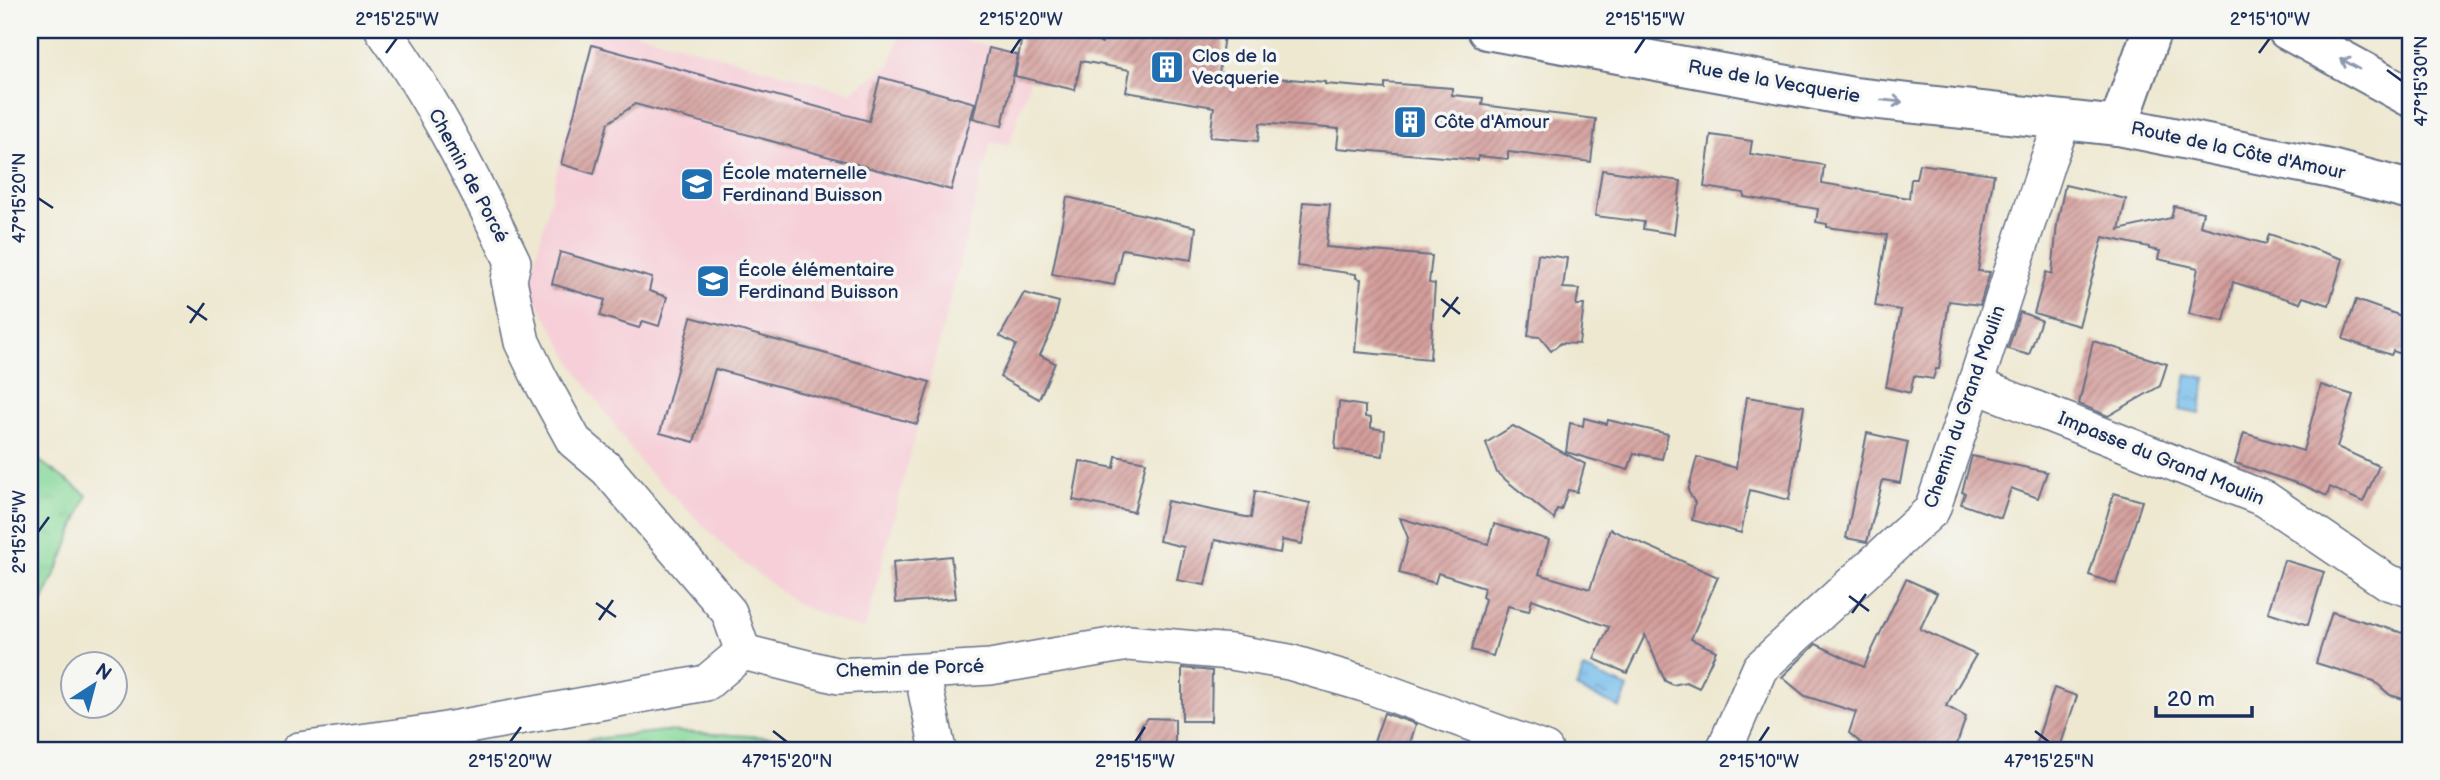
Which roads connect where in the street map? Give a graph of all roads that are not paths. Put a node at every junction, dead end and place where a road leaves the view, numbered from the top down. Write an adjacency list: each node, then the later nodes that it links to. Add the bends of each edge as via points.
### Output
1 (383, 30): 11 (street, Chemin de Porcé, via 410,67 513,262 509,279 522,342 574,441 607,469 729,612)
2 (1487, 30): 6 (main road, Rue de la Vecquerie, one-way to 6, via 1853,97)
3 (2152, 30): 7 (main road)
4 (2287, 30): 5 (main road, one-way to 4)
5 (2410, 97)
6 (2064, 119): 7 (main road, Route de la Côte d'Amour); 9 (street, Chemin du Grand Moulin)
7 (2118, 126): 8 (main road, Route de la Côte d'Amour, via 2331,169)
8 (2410, 190)
9 (1975, 385): 10 (street, Impasse du Grand Moulin, via 2265,499 2387,582); 16 (street, Chemin du Grand Moulin, via 1932,510 1759,668)
10 (2410, 589)
11 (743, 652): 12 (street, Chemin de Porcé, via 839,676); 13 (street, via 706,683 435,732)
12 (922, 672): 14 (street); 15 (street, Chemin de Porcé, via 990,667 1128,643 1231,652 1289,662 1364,684)
13 (299, 750)
14 (938, 750)
15 (1545, 750)
16 (1724, 750)

